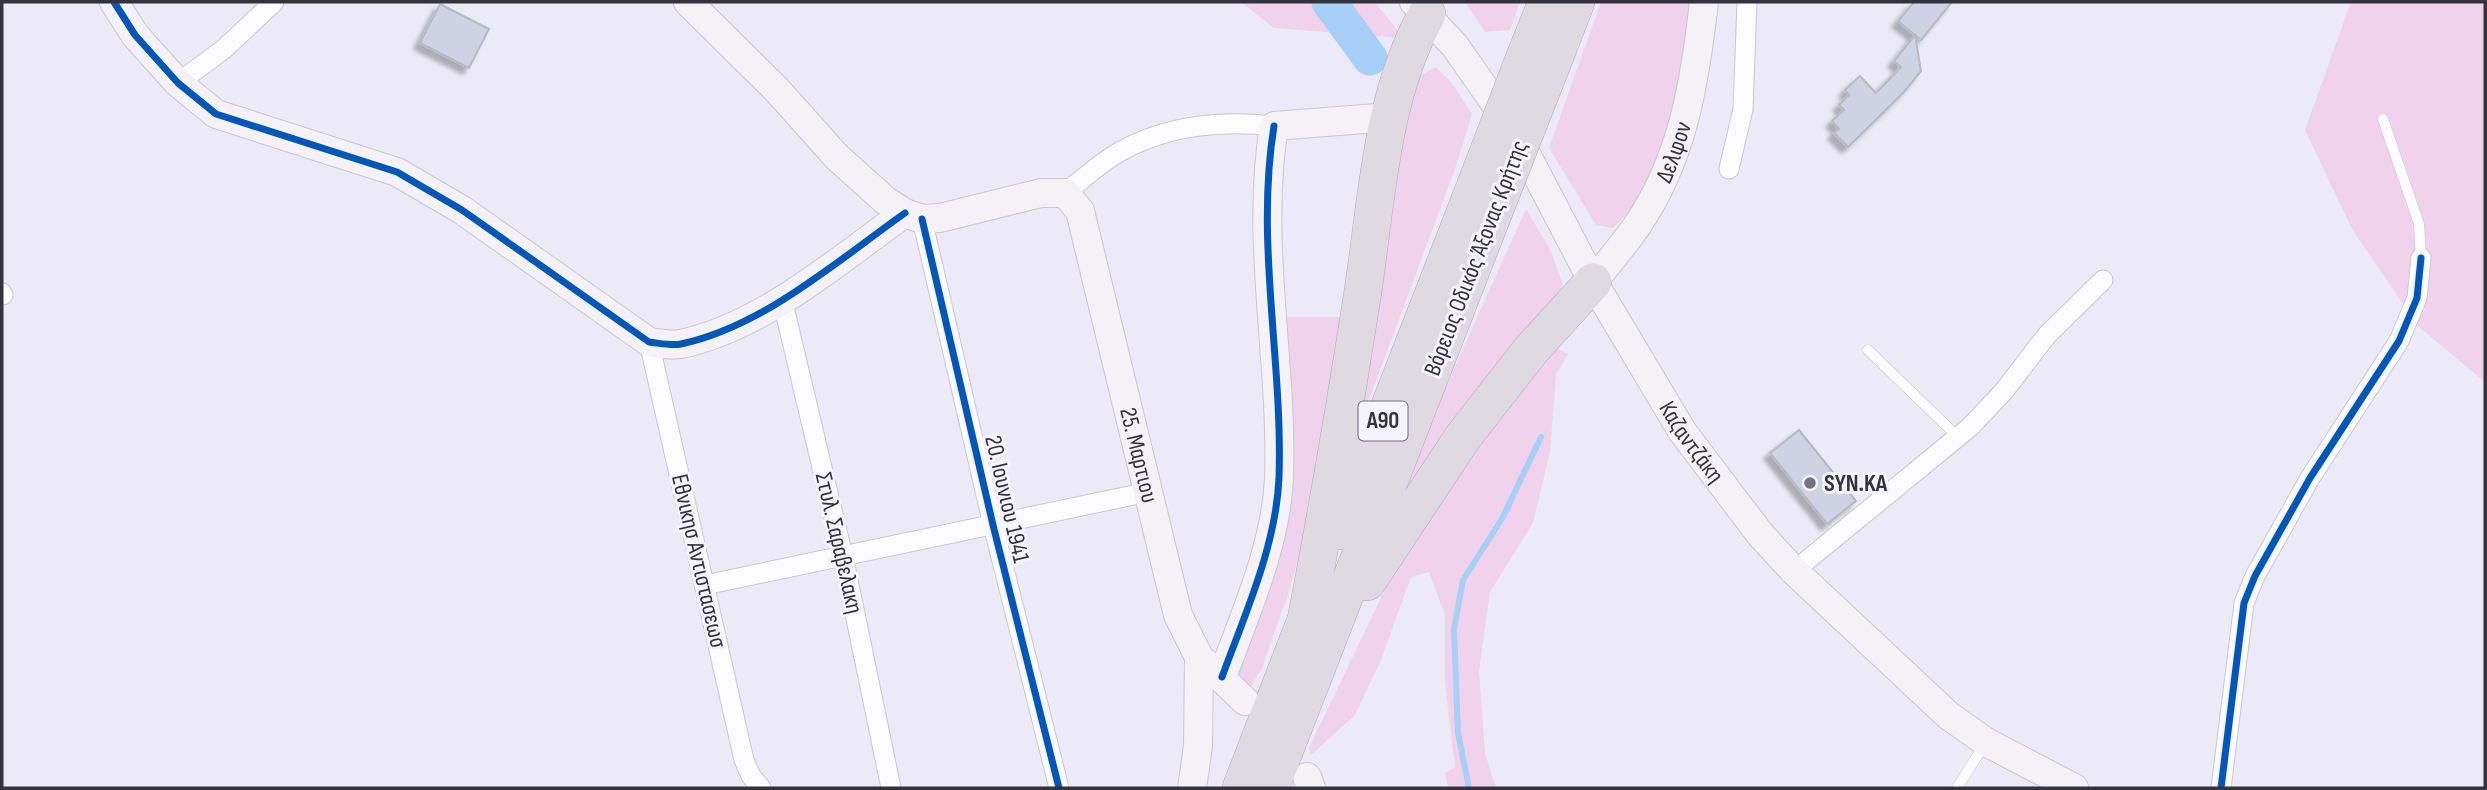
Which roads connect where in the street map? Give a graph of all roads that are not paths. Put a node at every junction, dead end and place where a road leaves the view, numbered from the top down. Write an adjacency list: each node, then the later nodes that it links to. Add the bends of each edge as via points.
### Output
1 (114, 2): 10 (main road, via 135,36)
2 (274, 2): 10 (street, via 225,49)
3 (688, 2): 16 (main road, via 778,90 837,157)
4 (1546, 2): 9 (highway, Βόρειος Οδικός Άξονας Κρήτης / Α90)
5 (1576, 2): 9 (highway, Βόρειος Οδικός Άξονας Κρήτης / Α90)
6 (1704, 2): 19 (main road, Δελφον, via 1690,104 1664,178 1637,226)
7 (1747, 2): 14 (street, via 1743,109)
8 (1420, 8): 11 (highway); 19 (main road, Καζαντζάκη, via 1462,56 1513,129)
9 (1539, 59): 29 (highway, Βόρειος Οδικός Άξονας Κρήτης / Α90, bridge)
10 (178, 83): 21 (main road, via 216,114 397,172 462,210)
11 (1390, 117): 13 (main road); 29 (highway, via 1334,478)
12 (2383, 119): 17 (lane, via 2419,224)
13 (1274, 126): 15 (street, via 1196,126 1157,134 1119,152); 31 (main road, via 1266,174 1266,212 1279,480 1263,565)
14 (1729, 169)
15 (1065, 193): 16 (main road, via 1041,193 940,218); 24 (main road, 25. Μαρτιου, via 1080,211)
16 (914, 216): 20 (main road); 25 (street, 20. Ιουνιου 1941)
17 (2421, 258): 42 (street, via 2417,298 2399,341 2310,478 2244,603)
18 (2103, 280): 23 (street, via 2047,335 2004,391)
19 (1593, 282): 27 (main road, Καζαντζάκη, via 1682,431); 29 (highway, via 1531,349 1463,437 1381,563)
20 (782, 299): 21 (main road, via 729,327 679,345); 26 (street, Στυλ. Σαραβελακη)
21 (649, 342): 28 (street, Εθνικησ Αντιστασεωσ)
22 (1868, 350): 23 (lane)
23 (1958, 437): 27 (street)
24 (1148, 492): 25 (street); 30 (main road, 25. Μαρτιου, via 1178,615)
25 (993, 525): 26 (street); 36 (street, 20. Ιουνιου 1941)
26 (843, 556): 28 (street); 35 (street, Στυλ. Σαραβελακη)
27 (1794, 571): 33 (main road, Καζαντζάκη, via 1917,688)
28 (705, 585): 34 (street, Εθνικησ Αντιστασεωσ, via 744,760)
29 (1320, 622): 38 (highway, Βόρειος Οδικός Άξονας Κρήτης / Α90); 39 (highway, Βόρειος Οδικός Άξονας Κρήτης / Α90)
30 (1199, 657): 31 (main road, 25. Μαρτιου); 37 (main road, via 1198,746)
31 (1222, 677): 32 (main road, 25. Μαρτιου)
32 (1245, 701)
33 (1986, 742): 40 (lane); 41 (main road, Καζαντζάκη)
34 (757, 784)
35 (891, 788)
36 (1059, 788)
37 (1192, 788)
38 (1241, 788)
39 (1270, 788)
40 (1957, 788)
41 (2074, 788)
42 (2221, 788)

